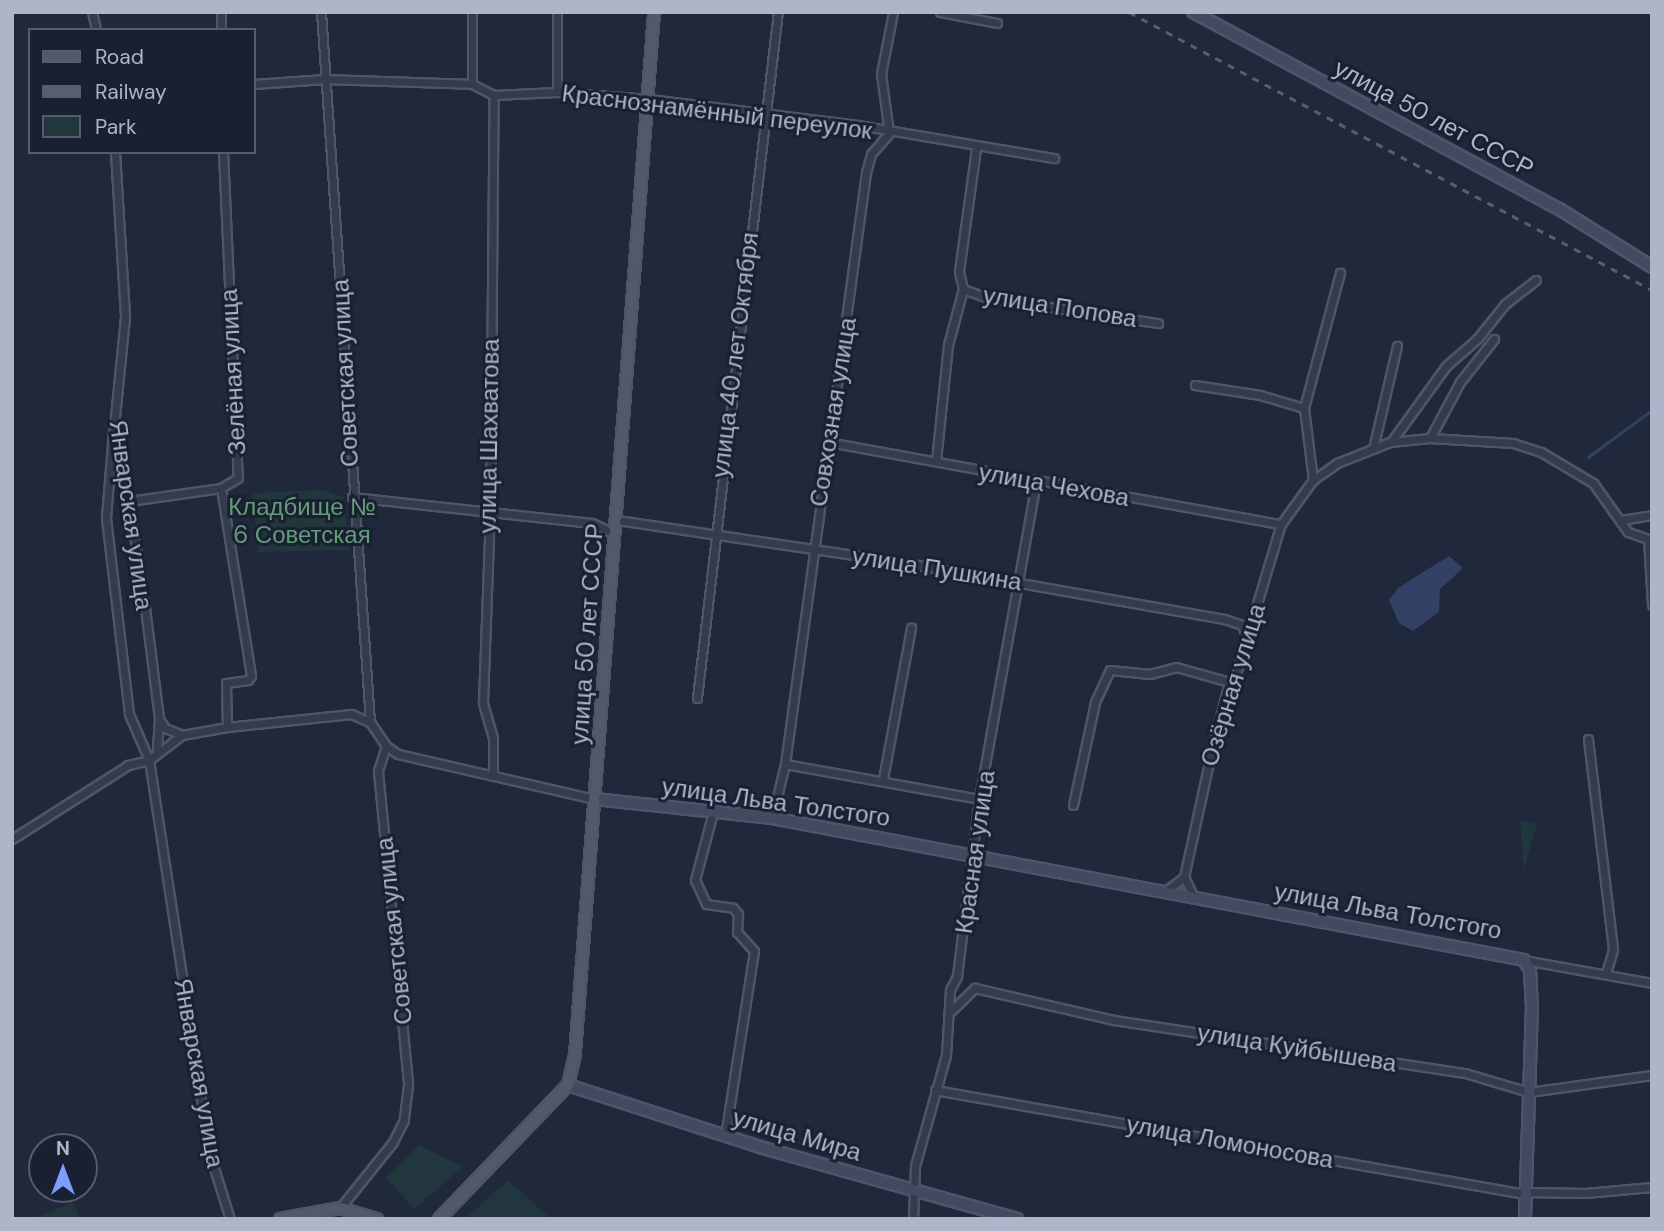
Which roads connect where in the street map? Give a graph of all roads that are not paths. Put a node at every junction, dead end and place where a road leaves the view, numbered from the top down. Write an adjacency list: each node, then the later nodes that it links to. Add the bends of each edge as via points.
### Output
1 (321, 12): 10 (street, Советская улица)
2 (472, 12): 11 (street)
3 (557, 12): 13 (street)
4 (654, 12): 15 (main road, улица 50 лет СССР)
5 (778, 12): 16 (street, улица 40 лет Октября)
6 (892, 12): 17 (street, via 881,74)
7 (940, 12): 9 (street)
8 (1193, 12): 22 (street, улица 50 лет СССР, via 1559,209)
9 (997, 23)
10 (325, 79): 11 (street, Краснознамённый переулок); 12 (street, Краснознамённый переулок); 40 (street, Советская улица)
11 (472, 83): 14 (street, Краснознамённый переулок)
12 (256, 84)
13 (557, 92): 14 (street, Краснознамённый переулок); 15 (street, Краснознамённый переулок)
14 (494, 94): 42 (street, улица Шахватова)
15 (649, 99): 16 (street, Краснознамённый переулок); 44 (main road, улица 50 лет СССР)
16 (764, 113): 17 (street, Краснознамённый переулок); 47 (street, улица 40 лет Октября)
17 (889, 133): 18 (street, Краснознамённый переулок); 33 (street, Совхозная улица, via 872,154 866,173)
18 (976, 148): 21 (street, Краснознамённый переулок); 25 (street, via 959,271)
19 (115, 154): 31 (street, Январская улица, via 125,317)
20 (223, 154): 39 (street, Зелёная улица, via 238,478)
21 (1054, 158)
22 (1652, 267)
23 (1340, 273): 30 (street)
24 (1536, 280): 34 (street, via 1446,366)
25 (962, 289): 26 (street, улица Попова, via 988,298); 36 (street, via 948,345)
26 (1158, 323)
27 (1494, 339): 32 (street, via 1460,382)
28 (1398, 346): 35 (street)
29 (1195, 386): 30 (street, via 1259,395)
30 (1304, 408): 37 (street)
31 (114, 427): 41 (street, Январская улица); 63 (street, Январская улица, via 106,518 130,714 139,747)
32 (1430, 438): 34 (street); 45 (street, via 1482,438 1541,452 1593,483)
33 (828, 442): 36 (street, улица Чехова, via 844,449); 49 (street, Совхозная улица)
34 (1390, 442): 35 (street, Озёрная улица)
35 (1373, 449): 37 (street, Озёрная улица, via 1337,463)
36 (936, 461): 38 (street, улица Чехова)
37 (1313, 480): 46 (street, Озёрная улица)
38 (1036, 482): 46 (street, улица Чехова); 50 (street, Красная улица)
39 (221, 488): 41 (street); 58 (street, Зелёная улица, via 251,676 226,683)
40 (352, 496): 42 (street); 57 (street, Советская улица)
41 (129, 501): 56 (street, Январская улица)
42 (490, 512): 48 (street, via 592,523); 65 (street, улица Шахватова, via 483,702 493,738)
43 (1652, 516): 45 (street)
44 (617, 520): 47 (street, улица Пушкина); 48 (main road, улица 50 лет СССР)
45 (1621, 520): 51 (street, via 1628,531 1647,538)
46 (1281, 524): 53 (street, Озёрная улица)
47 (714, 533): 49 (street, улица Пушкина); 55 (street, улица 40 лет Октября)
48 (615, 534): 67 (main road, улица 50 лет СССР)
49 (812, 548): 50 (street, улица Пушкина); 64 (street, Совхозная улица)
50 (1016, 583): 53 (street, улица Пушкина, via 1224,620 1242,625); 68 (street, Красная улица)
51 (1652, 605)
52 (911, 628): 66 (street)
53 (1247, 639): 54 (street, Озёрная улица, via 1235,677)
54 (1229, 682): 69 (street, via 1176,667 1150,674 1110,670 1095,702); 74 (street, Озёрная улица)
55 (696, 698)
56 (159, 719): 59 (street, via 165,728); 62 (street, Январская улица)
57 (370, 722): 58 (street, via 351,714); 61 (street, Советская улица)
58 (227, 727): 59 (street)
59 (182, 735): 62 (street)
60 (1588, 739): 78 (street, via 1613,950)
61 (386, 746): 65 (street, улица Льва Толстого, via 398,754); 89 (street, Советская улица, via 378,771 407,1058 407,1104 393,1142)
62 (157, 750): 63 (street)
63 (149, 760): 72 (street, via 128,765); 92 (street, Январская улица, via 209,1152)
64 (785, 764): 66 (street); 71 (street, Совхозная улица)
65 (493, 776): 67 (street, улица Льва Толстого)
66 (883, 779): 68 (street)
67 (595, 799): 70 (street, улица Льва Толстого); 82 (main road, улица 50 лет СССР, via 578,1018)
68 (979, 799): 73 (street, Красная улица)
69 (1073, 805)
70 (713, 812): 71 (street, улица Льва Толстого); 85 (street, via 695,880 706,904 733,908 738,914 737,932 754,951)
71 (772, 818): 73 (street, улица Льва Толстого)
72 (12, 839)
73 (971, 854): 75 (street, улица Льва Толстого); 80 (street, Красная улица)
74 (1184, 877): 75 (street); 76 (street)
75 (1163, 893): 76 (street, улица Льва Толстого)
76 (1194, 898): 77 (street, улица Льва Толстого)
77 (1524, 960): 78 (street, улица Льва Толстого); 84 (street, via 1530,970 1532,1006)
78 (1606, 973): 79 (street, улица Льва Толстого)
79 (1652, 983)
80 (951, 1010): 83 (street, Красная улица, via 946,1055); 84 (street, улица Куйбышева, via 975,988 1114,1020 1504,1080)
81 (1652, 1075): 84 (street)
82 (568, 1085): 85 (street, улица Мира); 90 (main road)
83 (935, 1090): 87 (street, Красная улица, via 915,1166); 88 (street, улица Ломоносова)
84 (1529, 1092): 88 (street)
85 (724, 1136): 87 (street, улица Мира)
86 (1652, 1187): 88 (street, улица Ломоносова)
87 (914, 1189): 97 (street, Красная улица); 98 (street, улица Мира)
88 (1525, 1193): 99 (street)
89 (340, 1208): 91 (main road); 93 (main road)
90 (447, 1209): 95 (main road); 96 (main road)
91 (367, 1216): 94 (main road)
92 (230, 1219)
93 (279, 1219)
94 (377, 1219)
95 (433, 1219)
96 (439, 1219)
97 (913, 1219)
98 (1017, 1219)
99 (1525, 1219)

